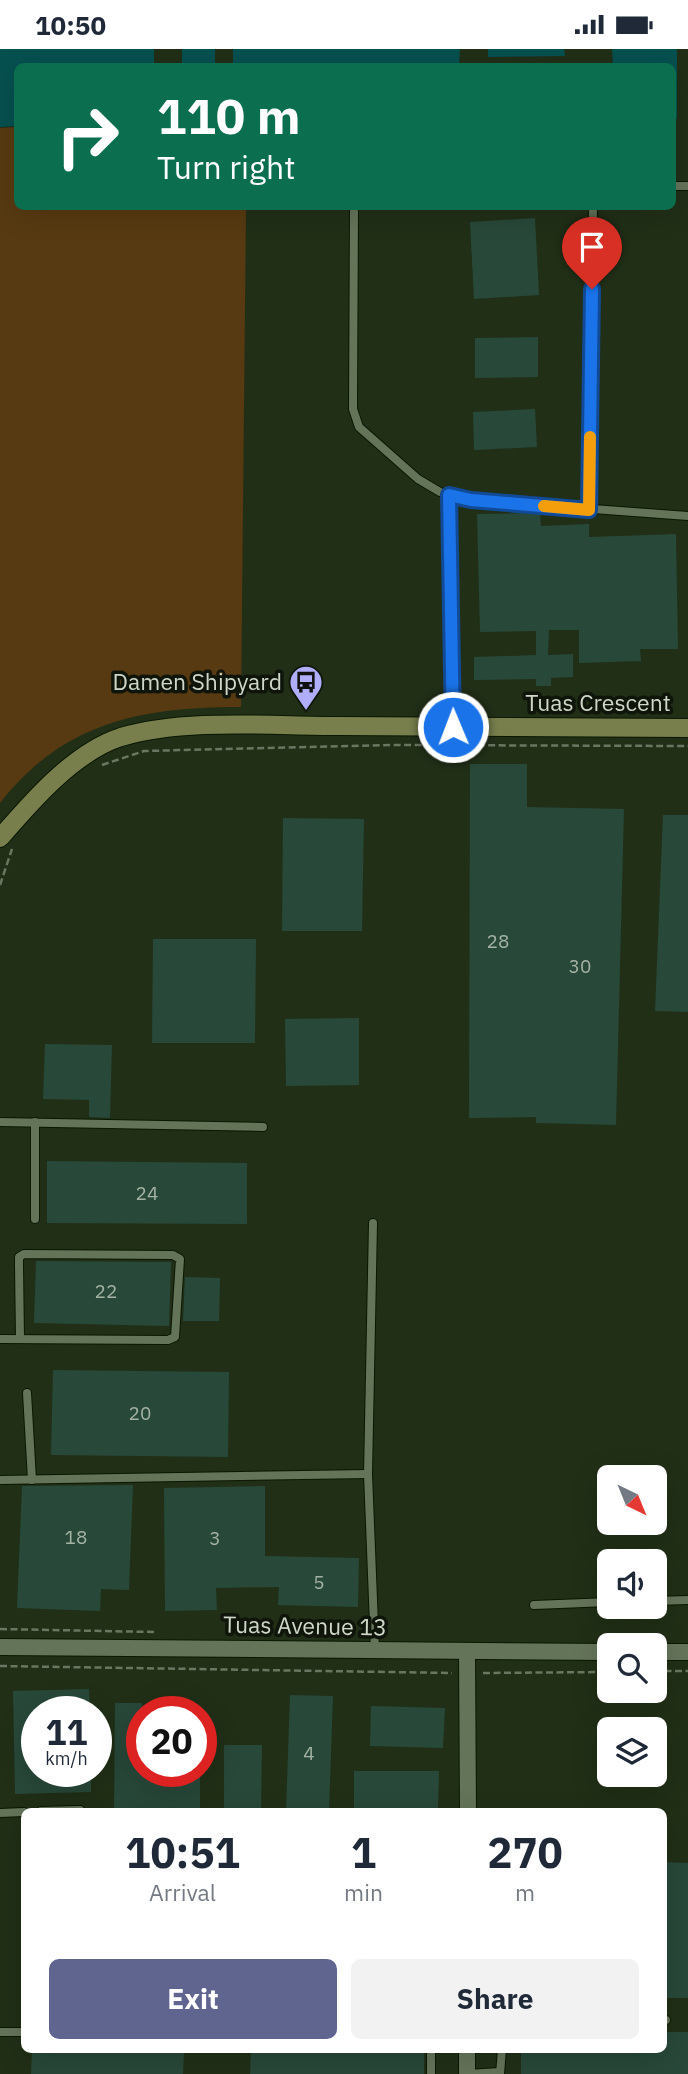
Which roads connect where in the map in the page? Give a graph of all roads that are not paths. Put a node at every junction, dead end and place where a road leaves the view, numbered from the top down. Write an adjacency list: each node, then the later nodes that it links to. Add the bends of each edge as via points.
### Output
1 (354, 210): 3 (lane, via 353,409 359,427 418,479)
2 (593, 210): 4 (lane)
3 (449, 495): 4 (lane); 6 (lane)
4 (589, 510): 5 (lane)
5 (688, 516)
6 (453, 727): 7 (street, Tuas Crescent); 8 (street, Tuas Crescent, via 233,726 160,729 119,738 91,752 41,790)
7 (688, 728)
8 (7, 841)
9 (0, 1122): 10 (lane)
10 (34, 1122): 11 (lane); 12 (lane)
11 (263, 1127)
12 (35, 1219)
13 (373, 1223): 17 (lane)
14 (0, 1339): 15 (lane)
15 (20, 1339): 15 (lane, via 174,1337 180,1259 173,1255 24,1254 19,1257)
16 (27, 1393): 19 (lane)
17 (368, 1474): 19 (lane); 25 (lane)
18 (0, 1480): 19 (lane)
19 (32, 1480)
20 (688, 1600): 21 (lane)
21 (667, 1601)
22 (597, 1602): 23 (lane)
23 (534, 1605)
24 (0, 1647): 25 (street, Tuas Avenue 13)
25 (375, 1650): 26 (street, Tuas Avenue 13)
26 (467, 1651): 27 (street, Tuas Avenue 13); 30 (street)
27 (597, 1652)
28 (667, 1652): 29 (street)
29 (688, 1652)
30 (468, 1808)
31 (21, 1812): 32 (lane)
32 (0, 1813)
33 (0, 2032): 34 (lane)
34 (21, 2032)
35 (431, 2053): 39 (lane)
36 (467, 2053): 40 (street)
37 (502, 2053): 38 (lane)
38 (500, 2073): 40 (lane)
39 (431, 2074)
40 (467, 2074)

